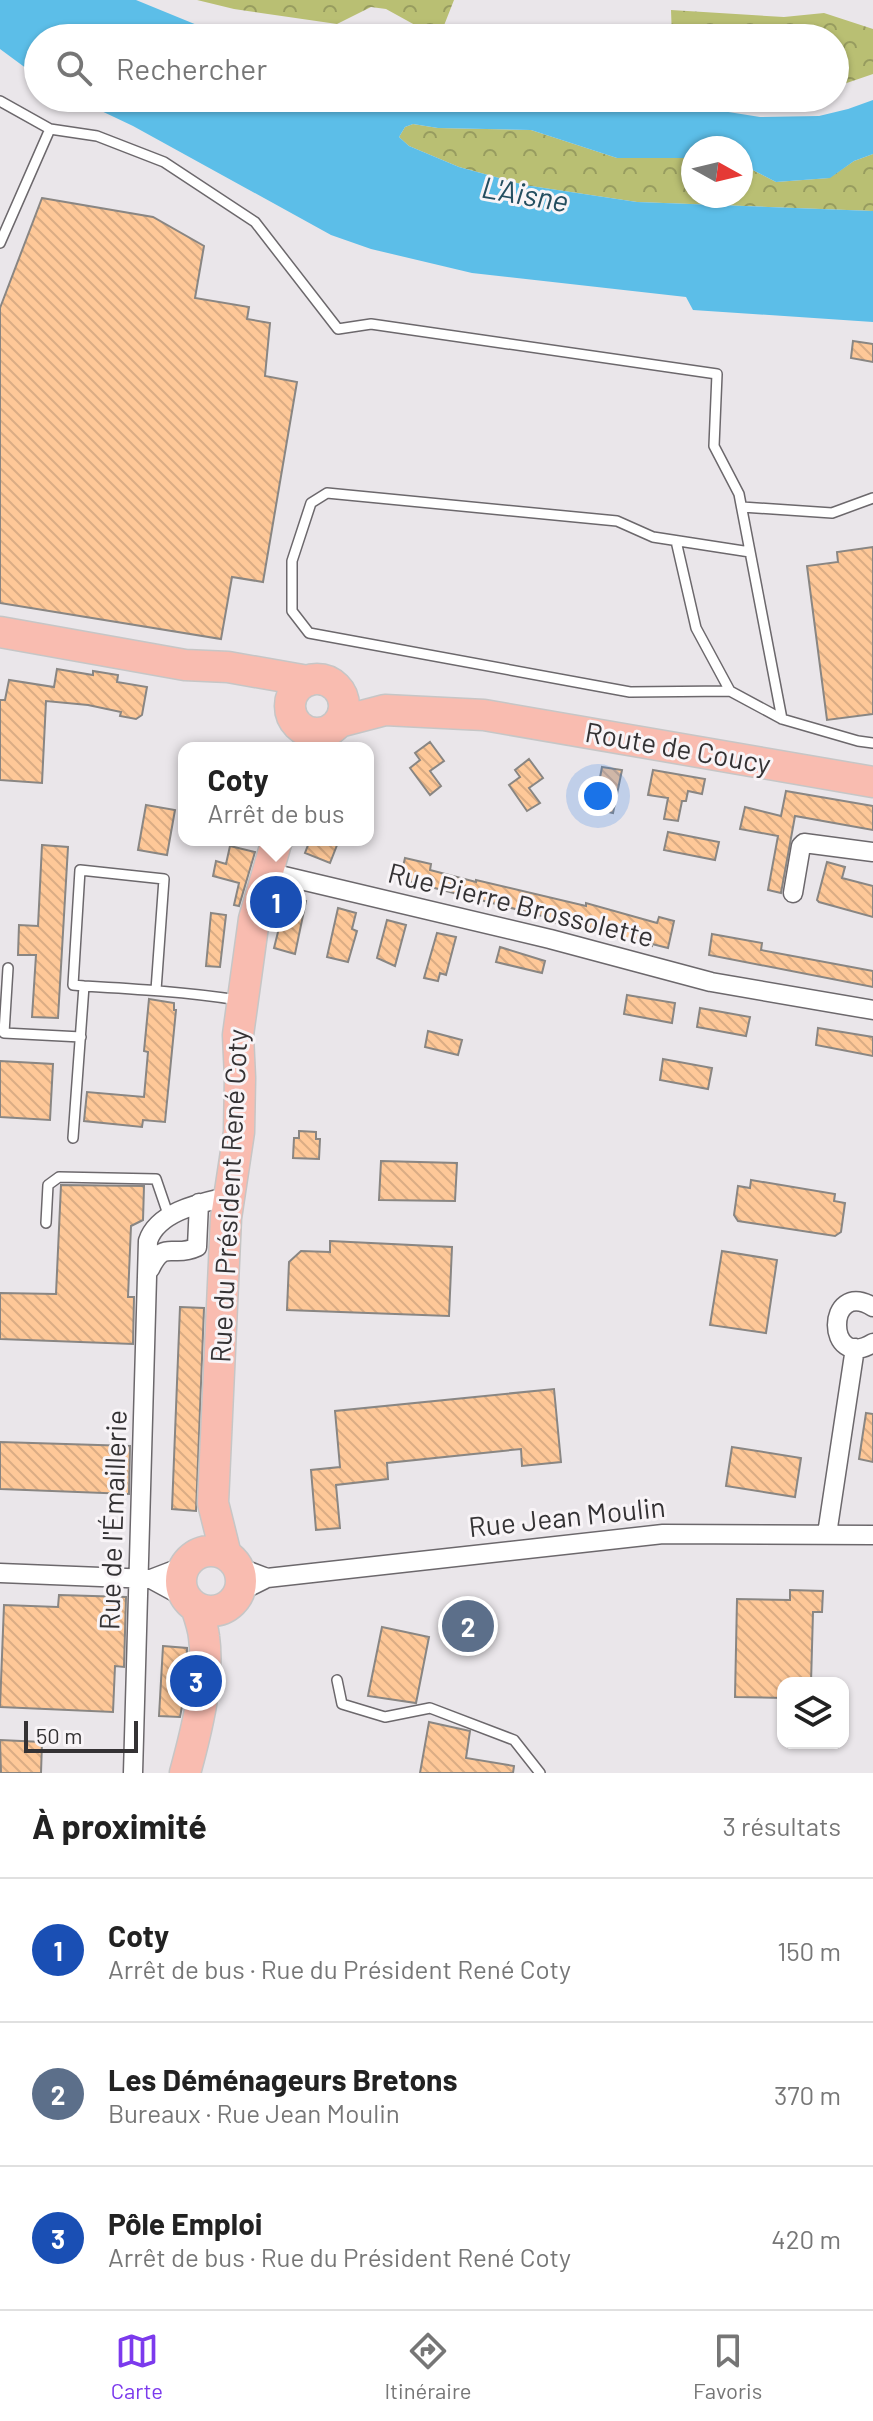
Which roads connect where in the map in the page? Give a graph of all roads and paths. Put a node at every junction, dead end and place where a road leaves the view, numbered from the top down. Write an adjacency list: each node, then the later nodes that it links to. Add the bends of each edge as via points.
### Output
1 (0, 101): 2 (lane)
2 (50, 129): 3 (lane); 5 (lane, via 97,136 164,162 255,222 338,329 371,324 717,374 714,446)
3 (0, 243)
4 (873, 498): 5 (lane, via 832,513)
5 (742, 507): 7 (lane)
6 (676, 541): 7 (lane); 12 (lane, via 696,628); 12 (lane, via 617,521 327,493 311,503 292,561 292,611 309,633 630,692)
7 (750, 552): 14 (lane)
8 (0, 632): 9 (main road)
9 (185, 665): 10 (main road, Route de Coucy); 15 (main road, via 256,685 280,698)
10 (308, 681): 11 (main road, Route de Coucy, via 323,680); 15 (main road, via 294,692)
11 (337, 688): 13 (main road, Route de Coucy, via 358,695 418,696); 15 (main road, via 344,705)
12 (730, 691): 14 (lane)
13 (484, 715): 15 (main road, Route de Coucy, via 385,710); 17 (main road, Route de Coucy)
14 (782, 719): 16 (lane)
15 (310, 731)
16 (873, 743)
17 (873, 782)
18 (275, 846): 20 (main road, Rue du Président René Coty)
19 (873, 852): 21 (street, via 804,843)
20 (267, 872): 25 (main road, Rue du Président René Coty); 26 (street, Rue Pierre Brossolette, via 711,982)
21 (793, 893)
22 (8, 968): 27 (lane, via 4,1033)
23 (84, 986): 24 (lane); 24 (lane, via 73,985 80,870 164,879); 27 (lane)
24 (156, 990): 25 (lane)
25 (242, 1000): 29 (main road, Rue du Président René Coty, via 239,1132)
26 (873, 1010)
27 (81, 1037): 28 (lane)
28 (73, 1138)
29 (216, 1207): 30 (street); 32 (street, via 197,1247 157,1254); 39 (main road, Rue du Président René Coty)
30 (169, 1217): 31 (lane, via 156,1179 59,1177 48,1185); 32 (street, Rue de l'Émaillerie, via 151,1231)
31 (46, 1223)
32 (150, 1269): 38 (street, Rue de l'Émaillerie)
33 (873, 1307): 34 (street, via 853,1302 835,1326 841,1340)
34 (864, 1345): 35 (street)
35 (827, 1534): 36 (street, Rue Jean Moulin); 39 (street, Rue Jean Moulin, via 663,1534)
36 (873, 1535)
37 (0, 1573): 38 (street)
38 (145, 1579): 39 (street, Rue Jean Moulin); 39 (street); 41 (street, Rue de l'Émaillerie)
39 (212, 1581): 42 (main road, via 198,1718); 43 (main road, Rue du Président René Coty, via 209,1718)
40 (337, 1680): 44 (lane, via 342,1704 385,1717 430,1708 514,1740)
41 (133, 1773)
42 (185, 1773)
43 (198, 1773)
44 (540, 1773)

